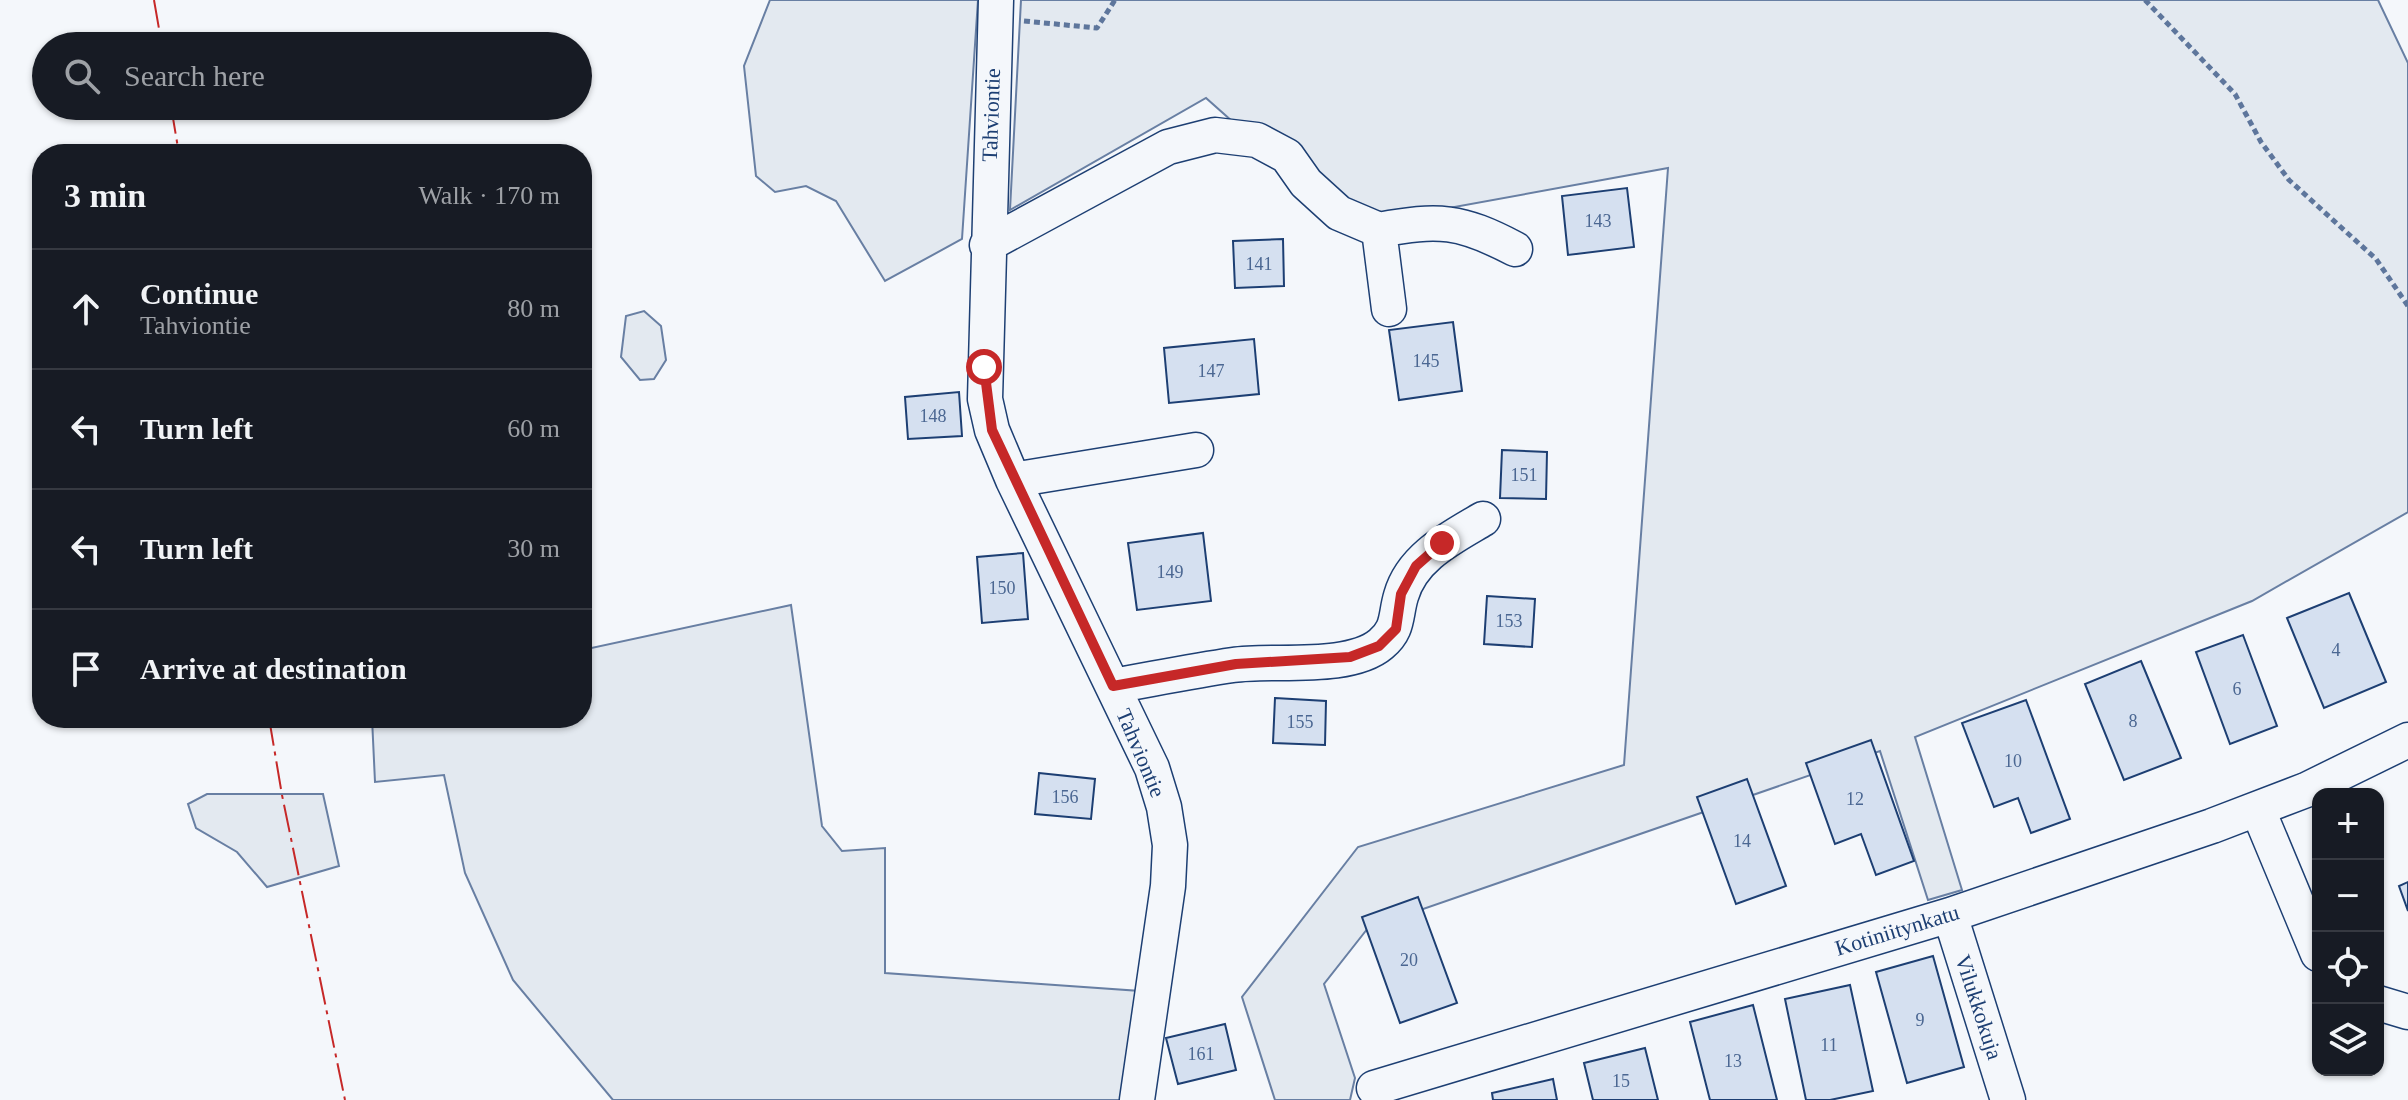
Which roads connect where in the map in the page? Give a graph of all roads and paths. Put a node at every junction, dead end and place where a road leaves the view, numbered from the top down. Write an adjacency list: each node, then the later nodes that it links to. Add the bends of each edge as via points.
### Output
1 (1115, 0): 3 (path, via 1097,28 1051,26)
2 (2145, 0): 7 (path, via 2235,94 2289,180 2376,259)
3 (996, 8): 5 (street, Tahviontie)
4 (1379, 230): 5 (street, via 1339,213 1306,183 1287,156 1257,140 1215,135 1168,147); 6 (street, via 1430,221 1476,228); 8 (street)
5 (987, 245): 10 (street, Tahviontie, via 985,399)
6 (1515, 249)
7 (2408, 306)
8 (1389, 309)
9 (1196, 450): 10 (street)
10 (1013, 480): 12 (street, Tahviontie)
11 (1483, 519): 12 (street, via 1416,566 1401,594 1396,629 1379,646 1350,657 1236,664)
12 (1113, 686): 20 (street, Tahviontie, via 1152,768 1170,845)
13 (2408, 740): 14 (street, Kotiniitynkatu)
14 (2258, 810): 15 (street, Kotiniitynkatu); 16 (street)
15 (1950, 915): 19 (street, Kotiniitynkatu); 21 (street, Vilukkokuja)
16 (2312, 940)
17 (2381, 1004): 18 (street)
18 (2408, 1012)
19 (1374, 1088)
20 (1137, 1100)
21 (2008, 1100)

